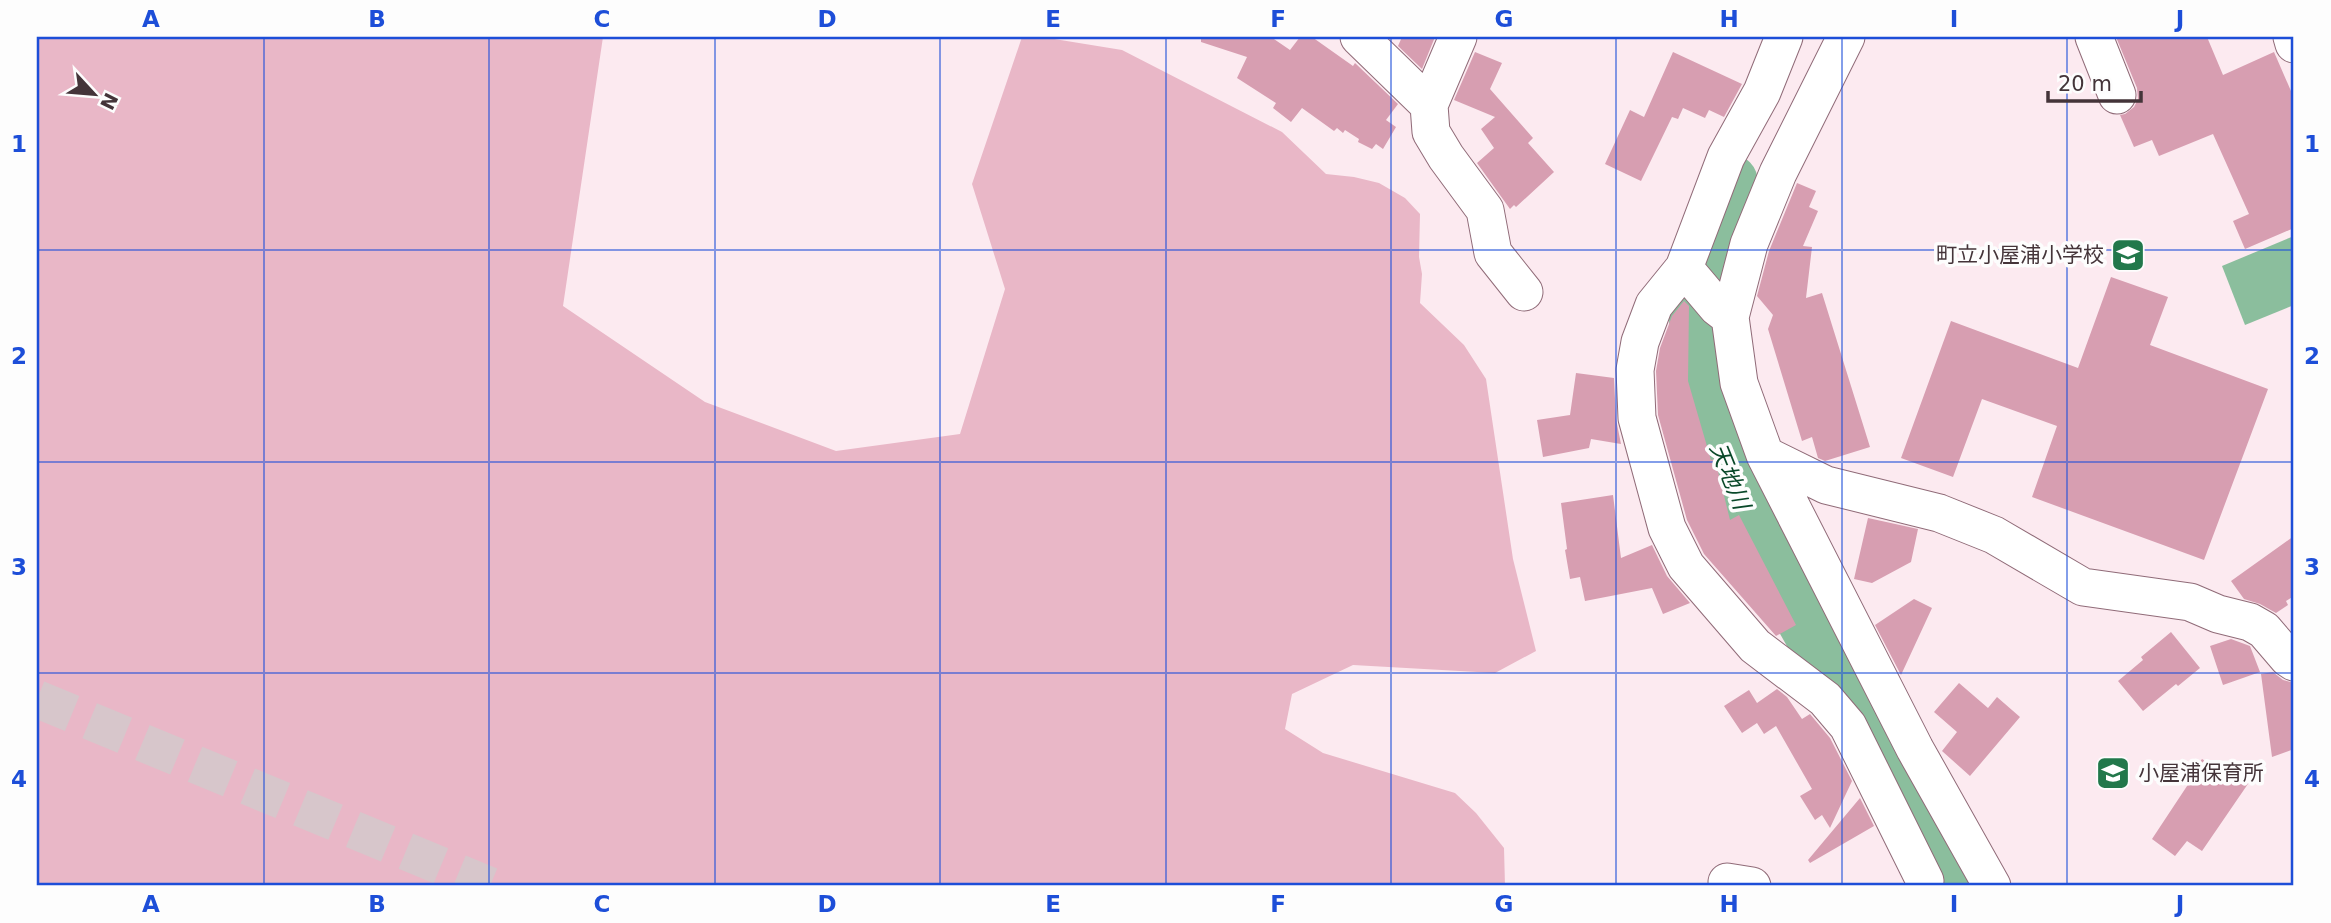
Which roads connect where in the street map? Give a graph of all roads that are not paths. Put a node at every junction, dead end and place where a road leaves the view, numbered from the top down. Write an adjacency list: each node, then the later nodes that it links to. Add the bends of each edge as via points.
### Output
1 (1359, 37): 9 (street)
2 (1458, 37): 9 (street)
3 (1784, 37): 10 (street, via 1762,92 1726,157)
4 (1846, 37): 12 (street, via 1778,173)
5 (2094, 37): 8 (street)
6 (2292, 37): 7 (street)
7 (2294, 44)
8 (2117, 95)
9 (1429, 105): 11 (street, via 1431,132 1485,210 1493,253)
10 (1684, 268): 12 (street); 16 (street, via 1654,304 1635,370 1637,418 1667,528 1686,566 1736,626 1776,664 1825,699 1848,726)
11 (1524, 292)
12 (1724, 312): 13 (street, via 1739,383)
13 (1765, 455): 14 (street, via 1826,485 1939,513 1994,535 2083,587 2190,601 2250,622); 15 (street)
14 (2294, 662)
15 (1970, 847): 16 (street); 17 (street)
16 (1923, 884)
17 (1992, 886)

